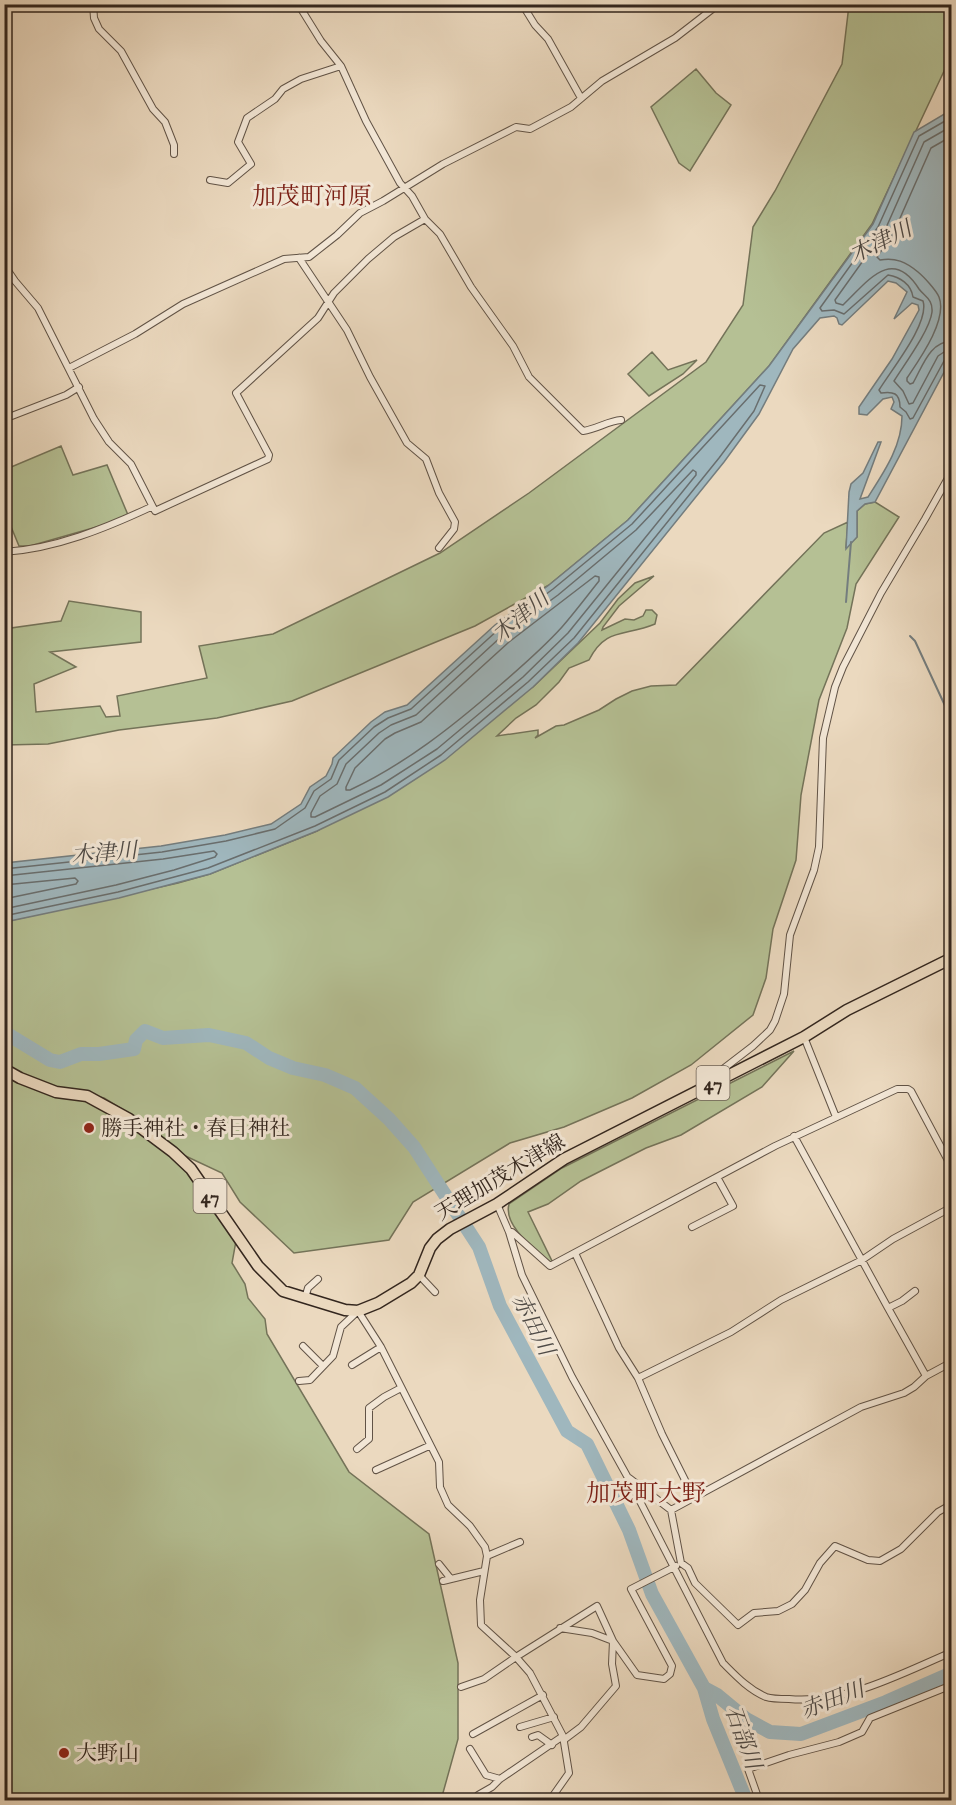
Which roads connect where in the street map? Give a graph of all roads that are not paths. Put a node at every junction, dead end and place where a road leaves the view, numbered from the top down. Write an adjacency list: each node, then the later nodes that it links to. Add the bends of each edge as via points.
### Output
1 (93, 4): 7 (street, via 99,28 121,51 153,109 165,122)
2 (298, 4): 5 (street)
3 (522, 4): 6 (street, via 548,39)
4 (719, 4): 6 (street, via 675,38 630,63)
5 (341, 66): 8 (street, via 301,79 247,118 238,142 251,164 228,183); 9 (street, via 366,121)
6 (581, 98): 9 (street, via 530,129 516,127)
7 (174, 154)
8 (210, 180)
9 (404, 188): 10 (street); 11 (street, via 360,213 309,257)
10 (425, 219): 13 (street, via 394,237 368,259); 17 (street, via 440,234 529,377 553,402 583,431)
11 (299, 258): 13 (street); 14 (street, via 284,259 183,304)
12 (4, 265): 14 (street, via 38,308)
13 (329, 301): 19 (street, via 318,318 236,393 269,454 268,459 155,511); 20 (street, via 406,443 426,459 456,522)
14 (69, 368): 15 (street)
15 (79, 387): 16 (street); 19 (street, via 94,420 130,464)
16 (4, 419)
17 (621, 420)
18 (951, 471): 25 (street, via 881,593 835,687 823,738 819,847 790,935 784,994 776,1021 753,1046 710,1079)
19 (151, 507): 21 (street, via 116,525)
20 (439, 548)
21 (4, 552)
22 (951, 958): 23 (main road, 天理加茂木津線 / 47, via 847,1010)
23 (804, 1037): 25 (main road, 天理加茂木津線 / 47); 26 (street)
24 (4, 1069): 40 (main road, 47, via 46,1089 87,1096 102,1103 173,1152 191,1169 258,1266 283,1291)
25 (707, 1086): 30 (main road, 天理加茂木津線 / 47, via 564,1160)
26 (836, 1117): 27 (street); 28 (street, via 897,1089 909,1089)
27 (794, 1136): 29 (street); 35 (street)
28 (951, 1168)
29 (717, 1177): 32 (street, via 734,1206); 34 (street)
30 (497, 1204): 33 (street); 36 (main road, 天理加茂木津線 / 47, via 437,1239)
31 (951, 1207): 35 (street)
32 (692, 1227)
33 (509, 1232): 34 (street, via 550,1266); 55 (street, via 522,1275)
34 (575, 1253): 49 (street, via 619,1347)
35 (862, 1260): 41 (street); 49 (street)
36 (419, 1275): 39 (street); 42 (main road, via 402,1289)
37 (318, 1279): 40 (street, via 308,1288)
38 (915, 1291): 41 (street)
39 (435, 1292)
40 (305, 1299): 42 (main road, 47)
41 (888, 1308): 48 (street)
42 (358, 1311): 44 (street); 47 (street, via 341,1327 333,1356)
43 (303, 1346): 47 (street)
44 (381, 1347): 46 (street); 51 (street)
45 (951, 1362): 48 (street)
46 (352, 1365)
47 (323, 1366): 50 (street, via 310,1380)
48 (926, 1376): 56 (street, via 904,1393 861,1407)
49 (638, 1378): 56 (street)
50 (299, 1381)
51 (401, 1388): 52 (street); 53 (street, via 369,1408 369,1439)
52 (429, 1446): 54 (street); 60 (street, via 439,1462 440,1487 448,1505 470,1526)
53 (357, 1449)
54 (376, 1470)
55 (627, 1476): 58 (street); 63 (street)
56 (694, 1498): 58 (street)
57 (951, 1504): 61 (street, via 901,1549 880,1561 835,1546 792,1604 778,1611 754,1613 738,1625)
58 (671, 1510): 61 (street)
59 (520, 1542): 60 (street)
60 (487, 1556): 64 (street)
61 (681, 1563): 63 (street)
62 (439, 1564): 65 (street)
63 (674, 1568): 68 (street, via 631,1589 672,1666 670,1674 664,1679 637,1675); 69 (street, via 723,1662 743,1684 768,1698 842,1696)
64 (484, 1571): 65 (street); 70 (street, via 482,1625)
65 (451, 1579): 66 (street)
66 (442, 1581)
67 (559, 1628): 68 (street); 68 (street, via 597,1606); 70 (street)
68 (613, 1641): 78 (street, via 616,1686 581,1727)
69 (951, 1652)
70 (516, 1657): 72 (street); 73 (street)
71 (951, 1685): 84 (street, via 870,1718 862,1732 840,1742 748,1769)
72 (461, 1687)
73 (543, 1695): 74 (street); 76 (street)
74 (555, 1717): 75 (street); 78 (street)
75 (520, 1727)
76 (473, 1734)
77 (532, 1737): 79 (street, via 538,1735)
78 (564, 1738): 79 (street); 83 (street, via 569,1773)
79 (552, 1745): 81 (street)
80 (470, 1749): 81 (street, via 486,1775)
81 (500, 1779): 82 (street)
82 (478, 1795)
83 (550, 1800)
84 (759, 1800)

